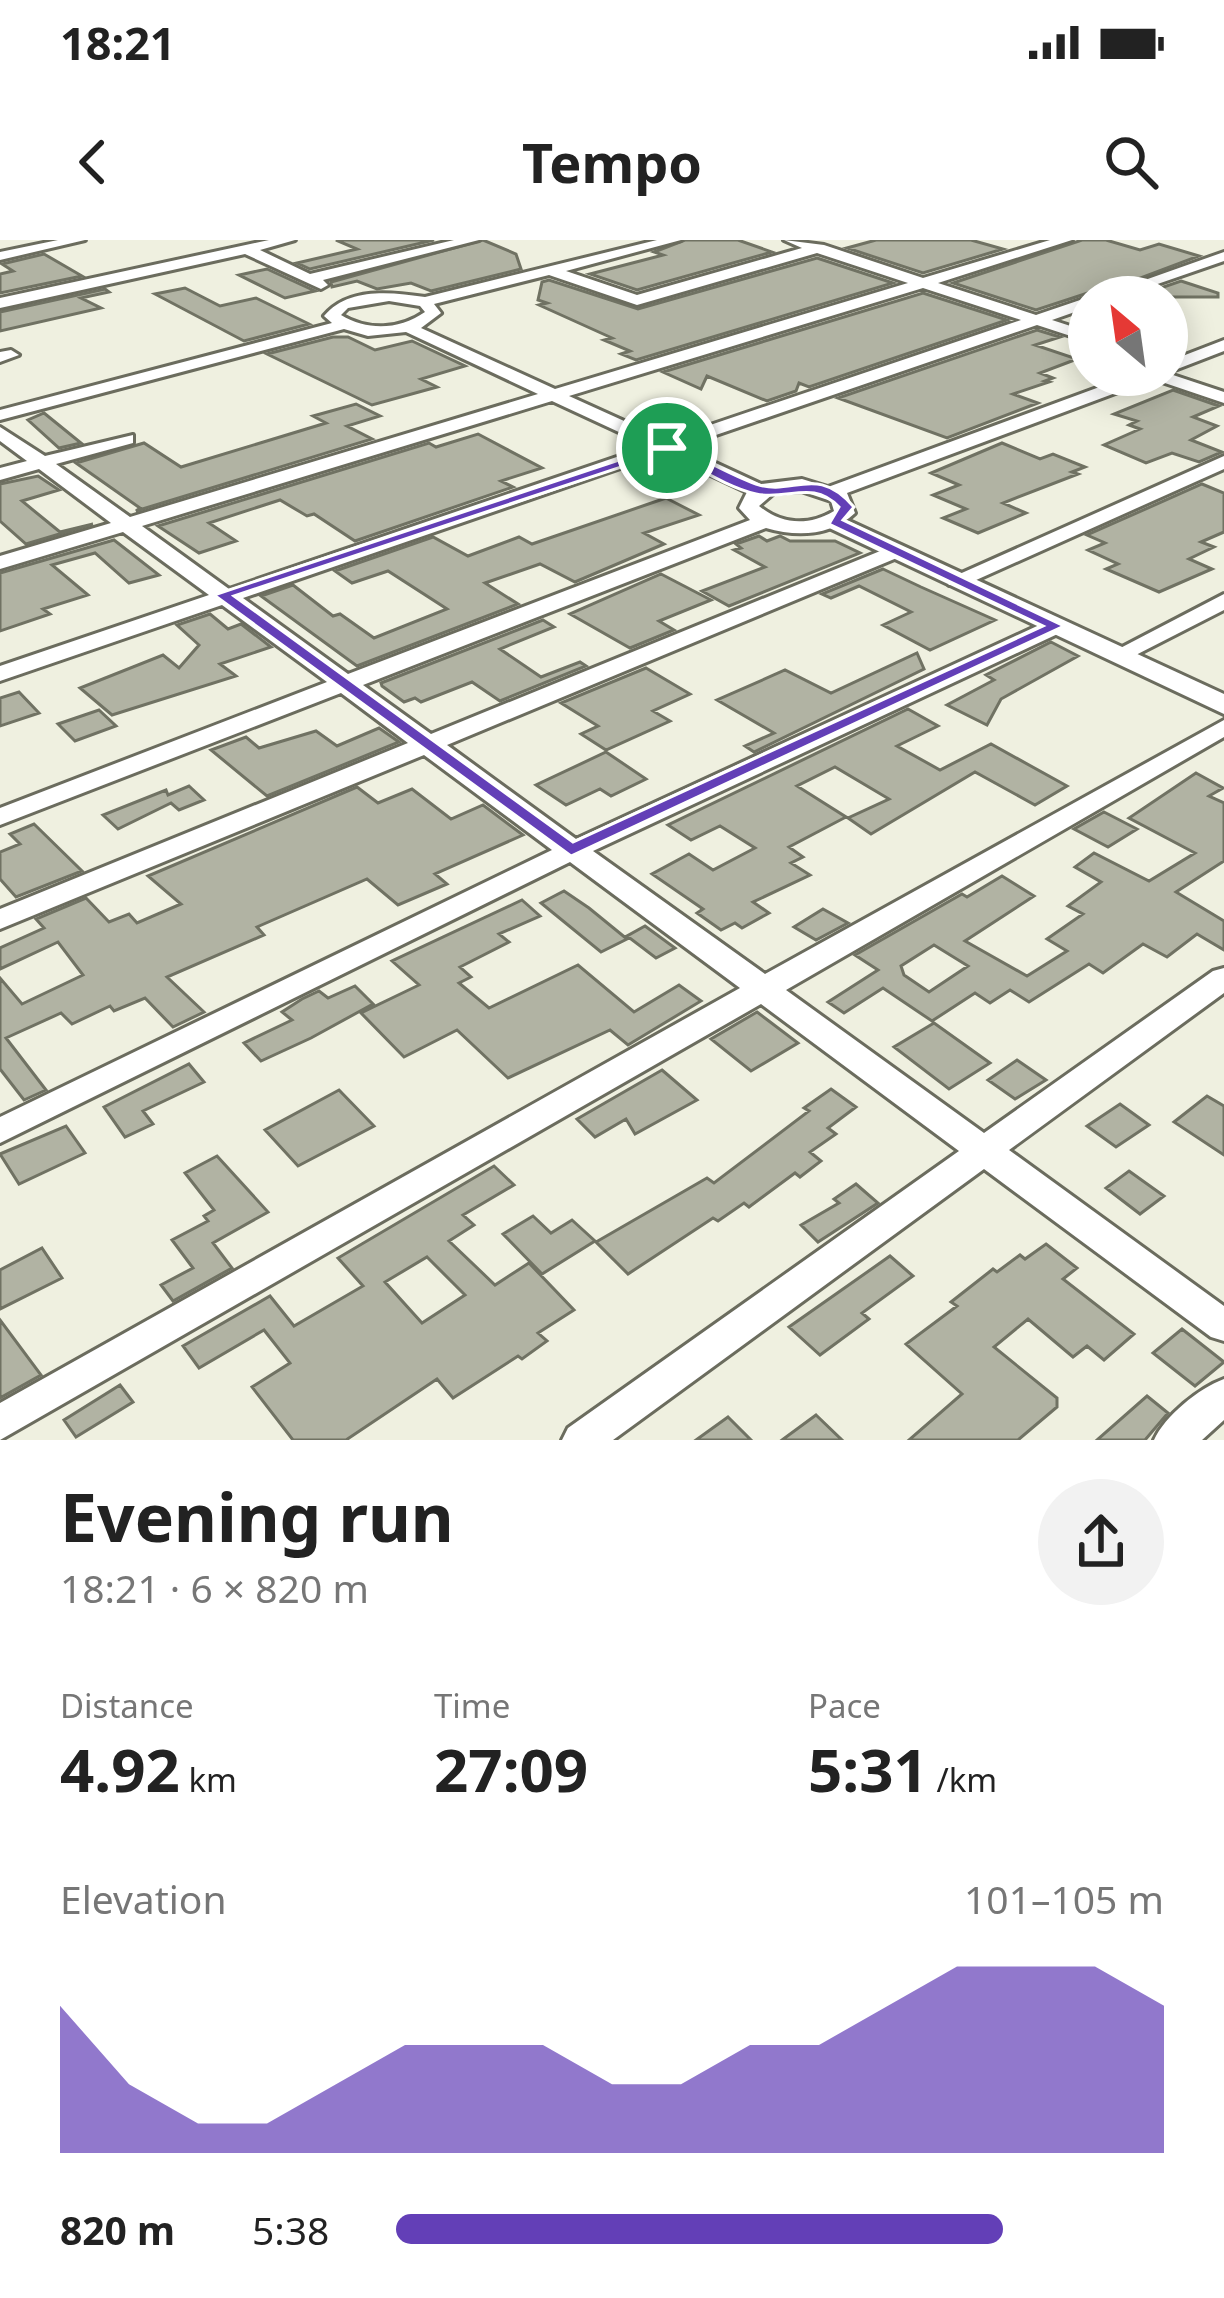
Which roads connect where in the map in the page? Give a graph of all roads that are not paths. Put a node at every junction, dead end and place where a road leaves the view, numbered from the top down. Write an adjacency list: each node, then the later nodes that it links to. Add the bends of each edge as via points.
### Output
1 (78, 240): 11 (street)
2 (227, 240): 10 (street)
3 (288, 240): 10 (street)
4 (472, 240): 15 (street)
5 (674, 240): 13 (street)
6 (791, 240): 9 (street)
7 (848, 240): 9 (street)
8 (1065, 240): 16 (street)
9 (818, 248): 13 (street, via 637,300); 16 (street)
10 (248, 249): 15 (street); 19 (street)
11 (0, 256)
12 (1224, 256): 14 (street)
13 (553, 272): 18 (street)
14 (1166, 276)
15 (309, 279): 17 (street)
16 (924, 283): 21 (street); 28 (street)
17 (354, 300): 18 (street); 22 (street, via 332,313)
18 (425, 302): 23 (street, via 432,316)
19 (0, 303)
20 (1068, 309): 21 (street)
21 (1037, 320): 24 (street); 34 (street)
22 (342, 325): 23 (street); 31 (street)
23 (407, 327): 28 (street)
24 (1068, 330)
25 (1224, 345): 26 (street)
26 (1188, 359)
27 (1188, 379): 30 (street)
28 (552, 394): 34 (street); 42 (street)
29 (1091, 396): 39 (street)
30 (1224, 398)
31 (0, 415)
32 (0, 432): 35 (street)
33 (127, 439): 35 (street)
34 (667, 448): 38 (street); 46 (street)
35 (41, 462): 37 (street); 42 (street)
36 (1224, 462): 45 (street)
37 (0, 474)
38 (760, 491): 39 (street, via 802,485); 40 (street, via 748,503)
39 (832, 492): 41 (street, via 847,507)
40 (765, 520): 41 (street, via 800,527); 51 (street)
41 (834, 521): 43 (street)
42 (127, 525): 44 (street); 46 (street)
43 (897, 551): 45 (street); 54 (street)
44 (0, 563)
45 (957, 580): 48 (street)
46 (222, 595): 50 (street); 51 (street)
47 (1224, 601): 49 (street)
48 (1056, 626): 49 (street); 56 (street)
49 (1118, 655): 52 (street)
50 (0, 674)
51 (347, 686): 54 (street); 55 (street)
52 (1224, 704)
53 (1224, 727): 59 (street)
54 (426, 744): 56 (street); 57 (street)
55 (0, 817)
56 (571, 850): 59 (street); 60 (street)
57 (0, 920)
58 (1224, 978): 61 (street)
59 (761, 990): 61 (street); 64 (street)
60 (0, 1131)
61 (982, 1152): 62 (street); 65 (street)
62 (1224, 1326)
63 (1224, 1396): 66 (street)
64 (0, 1423)
65 (582, 1440)
66 (1174, 1440)

